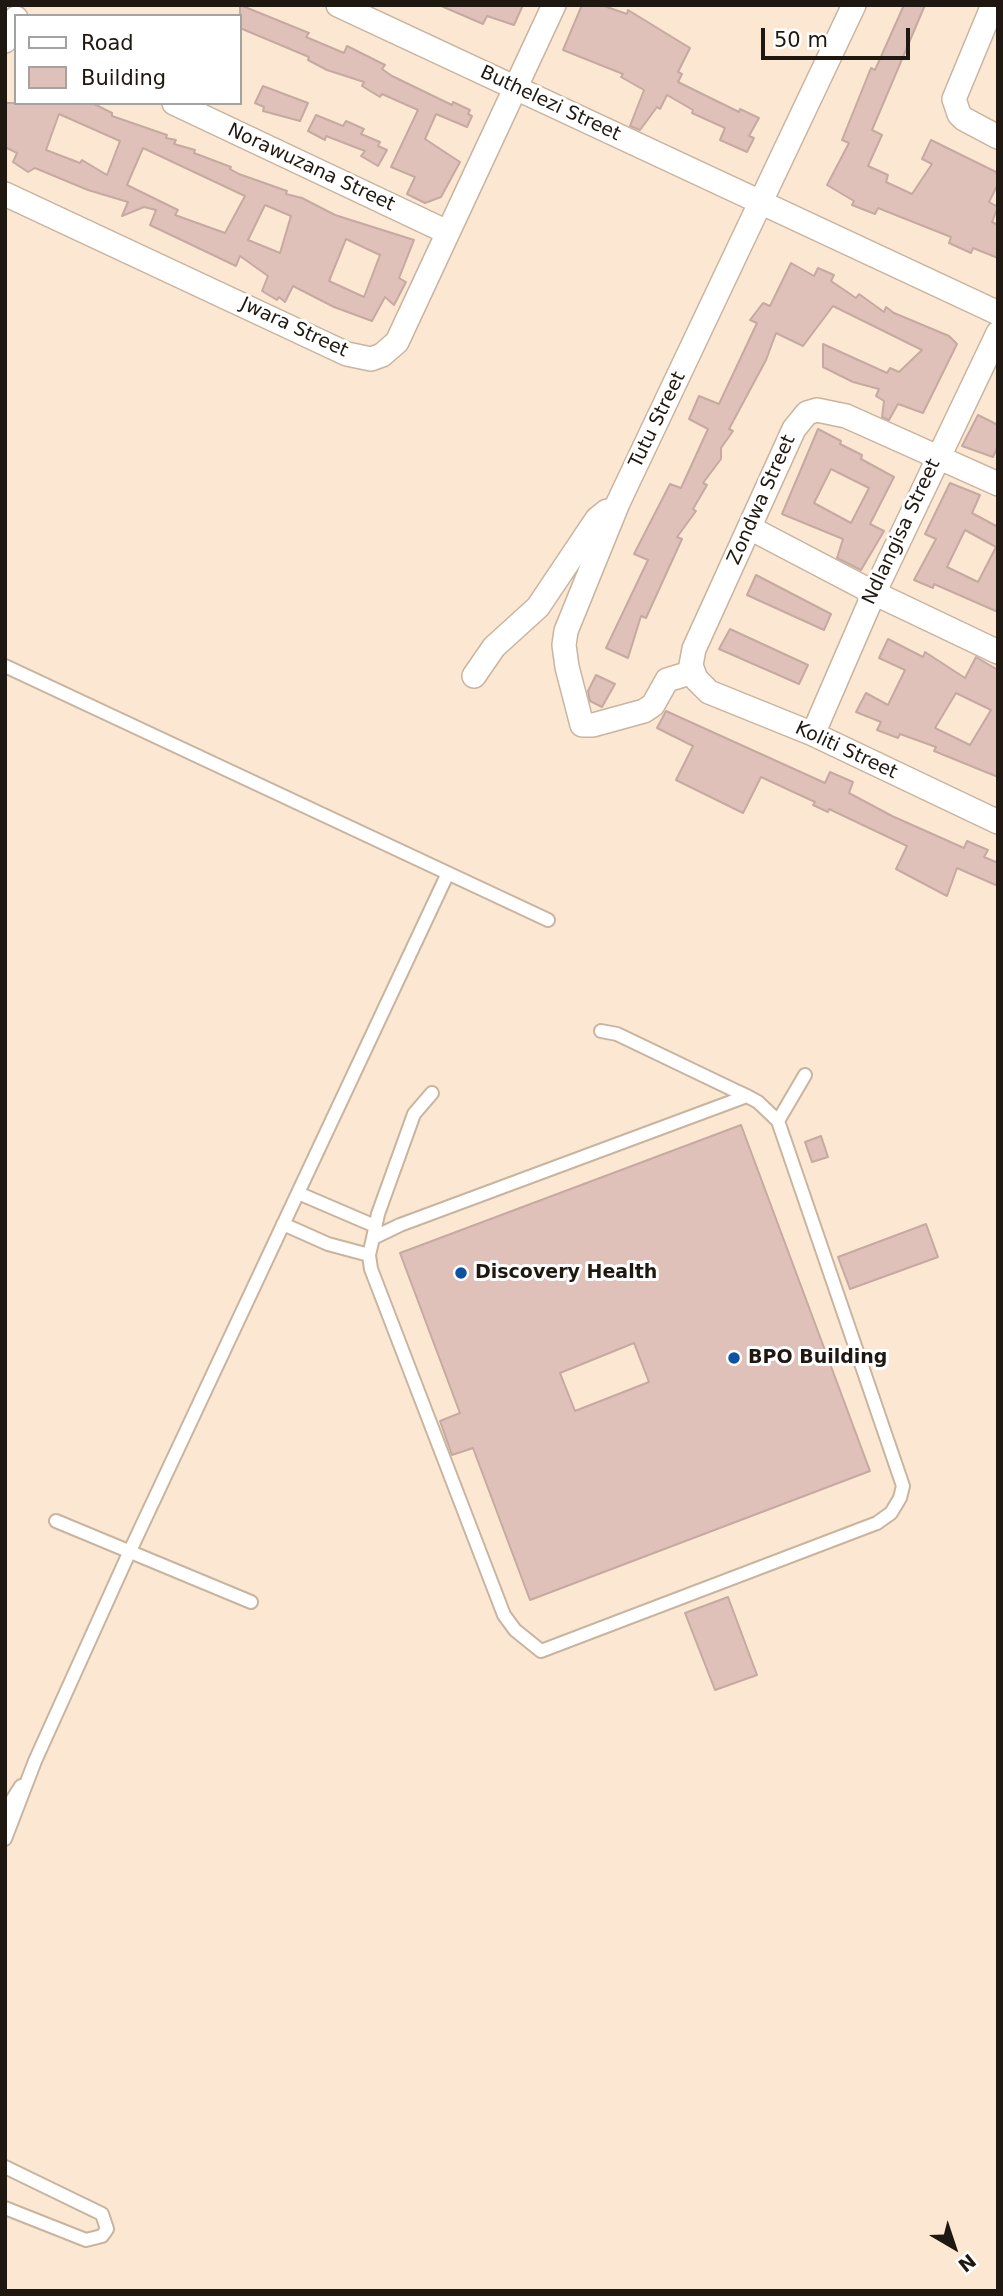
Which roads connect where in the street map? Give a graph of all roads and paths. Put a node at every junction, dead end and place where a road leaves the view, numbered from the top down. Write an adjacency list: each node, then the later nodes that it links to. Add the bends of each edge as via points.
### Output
1 (338, 5): 5 (street, Buthelezi Street)
2 (554, 5): 5 (street, Jwara Street)
3 (853, 5): 9 (street, Tutu Street)
4 (993, 5): 7 (street, via 954,99 964,119)
5 (516, 87): 9 (street, Buthelezi Street); 10 (street, Jwara Street)
6 (178, 105): 10 (street, Norawuzana Street)
7 (998, 136)
8 (5, 194): 10 (street, Jwara Street, via 360,358 382,355 397,342)
9 (761, 204): 11 (street, Buthelezi Street); 15 (street, Tutu Street)
10 (447, 232)
11 (998, 313)
12 (998, 333): 13 (street, Ndlangisa Street)
13 (938, 454): 14 (street); 16 (street, Zondwa Street, via 830,411 807,413 794,429); 17 (street, Ndlangisa Street)
14 (998, 484)
15 (618, 503): 20 (street, via 597,519 538,607 494,647); 21 (street, Tutu Street, via 583,584 564,645 582,724 644,712 667,680)
16 (750, 528): 17 (street); 21 (street, Zondwa Street, via 694,649)
17 (874, 593): 18 (street); 22 (street, Ndlangisa Street)
18 (998, 652)
19 (5, 666): 24 (lane)
20 (474, 676)
21 (694, 676): 22 (street, Koliti Street, via 709,692)
22 (813, 734): 23 (street, Koliti Street)
23 (998, 822)
24 (448, 873): 25 (lane); 31 (lane)
25 (548, 920)
26 (601, 1031): 29 (lane, via 617,1034)
27 (805, 1075): 30 (lane)
28 (432, 1093): 33 (lane, via 414,1114)
29 (747, 1096): 30 (lane); 33 (lane)
30 (778, 1121): 34 (lane, via 897,1466 903,1486 900,1498 891,1513 877,1523 541,1651 504,1615)
31 (298, 1192): 32 (lane); 33 (lane)
32 (283, 1224): 34 (lane, via 328,1244); 36 (lane)
33 (374, 1232): 34 (lane)
34 (369, 1255)
35 (56, 1521): 36 (lane)
36 (129, 1553): 37 (lane); 38 (lane)
37 (251, 1602)
38 (35, 1761): 39 (lane); 40 (lane)
39 (5, 1811)
40 (5, 1839)
41 (5, 2167): 42 (lane, via 102,2214 107,2229 102,2236 86,2240)
42 (5, 2208)

